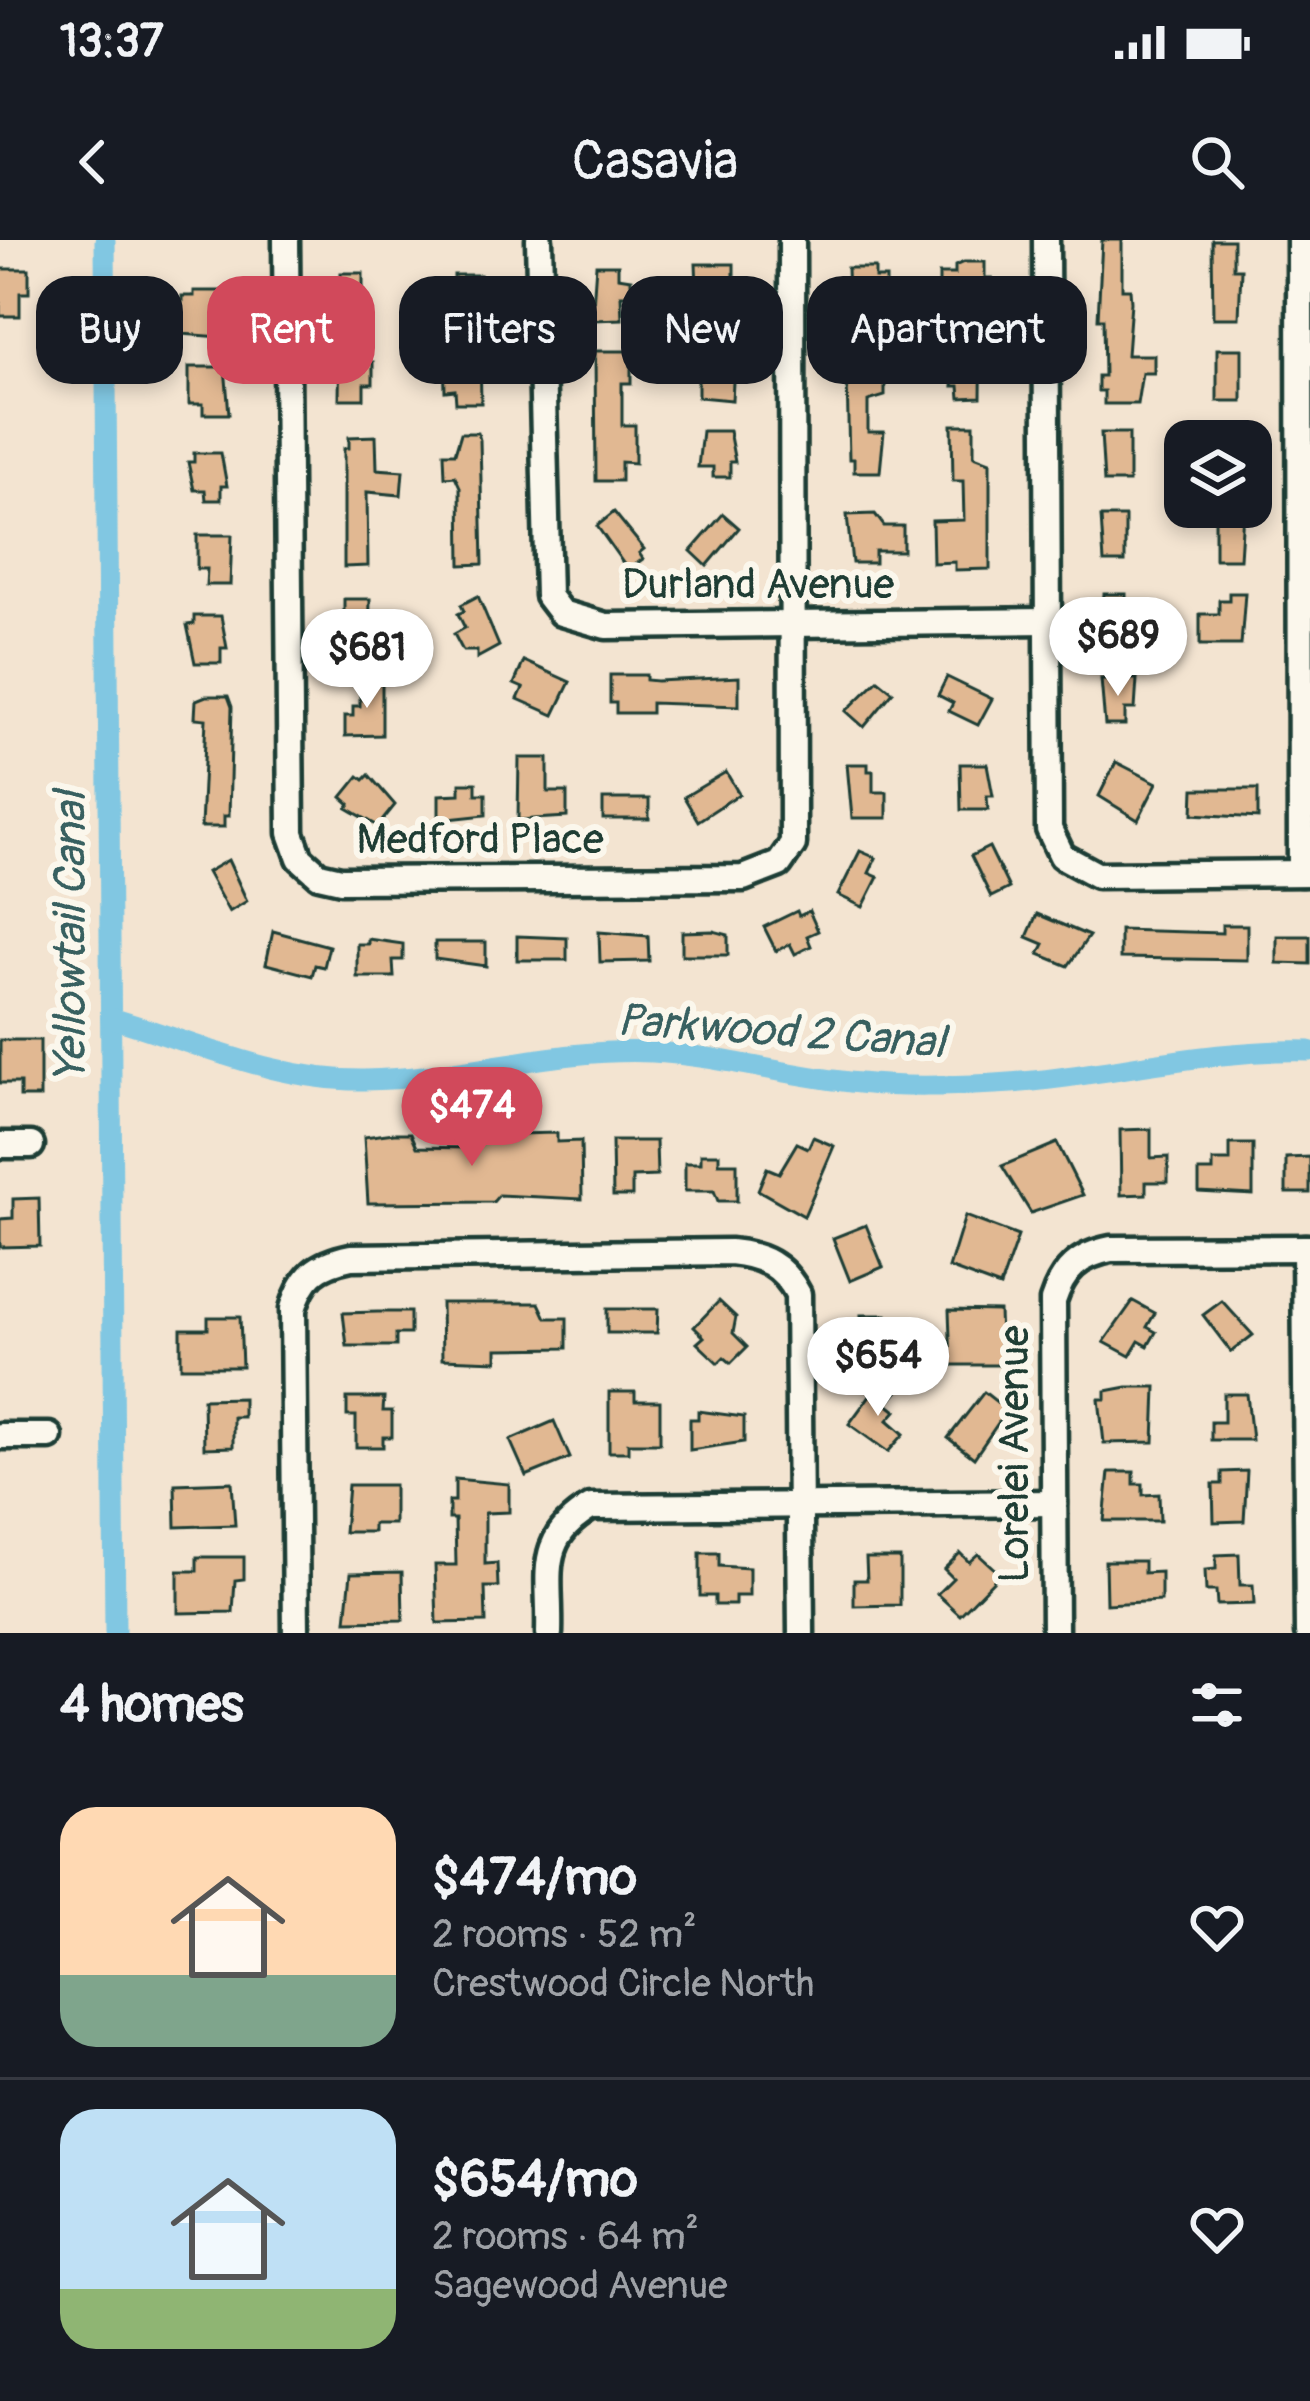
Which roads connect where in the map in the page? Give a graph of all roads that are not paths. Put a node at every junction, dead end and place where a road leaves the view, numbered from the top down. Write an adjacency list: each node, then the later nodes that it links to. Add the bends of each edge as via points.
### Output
1 (286, 240): 8 (street, Medford Place, via 291,833 300,858 319,875 742,878 779,863 793,844 796,816)
2 (539, 240): 8 (street, Durland Avenue, via 548,596 561,613 606,626)
3 (793, 240): 8 (street)
4 (1046, 240): 6 (street)
5 (1300, 240): 7 (street)
6 (1047, 621): 8 (street, Durland Avenue); 9 (street, via 1049,829 1062,856 1097,875)
7 (1306, 622): 9 (street)
8 (796, 624)
9 (1305, 873)
10 (0, 1145): 11 (street)
11 (31, 1145)
12 (1308, 1248): 15 (street); 16 (street, Lorelei Avenue, via 1111,1249 1088,1254 1061,1276 1053,1300)
13 (0, 1436): 14 (street)
14 (49, 1436)
15 (1309, 1501): 22 (street)
16 (1054, 1503): 17 (street); 21 (street, Lorelei Avenue)
17 (800, 1504): 18 (street, via 798,1294 787,1272 755,1254 323,1262 301,1281 293,1309); 19 (street, via 591,1507 562,1524 551,1543); 20 (street)
18 (296, 1633)
19 (549, 1633)
20 (802, 1633)
21 (1055, 1633)
22 (1308, 1633)

